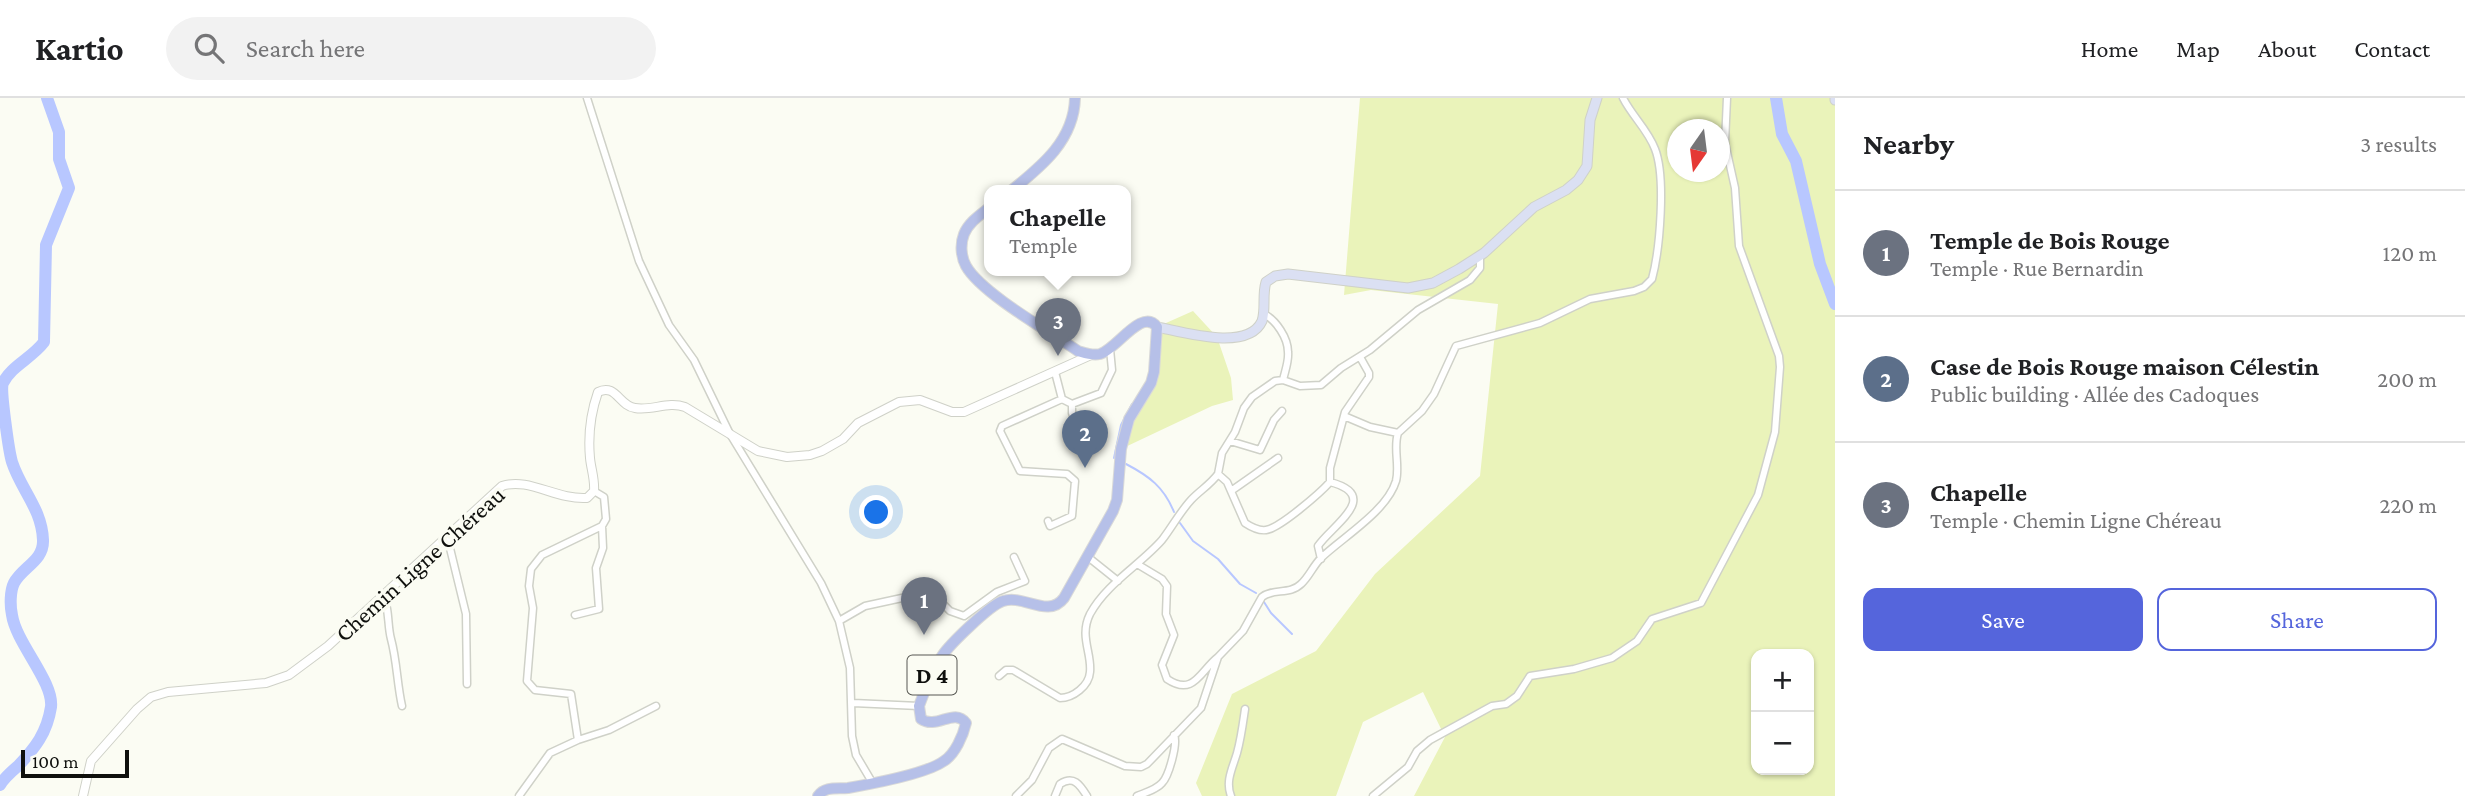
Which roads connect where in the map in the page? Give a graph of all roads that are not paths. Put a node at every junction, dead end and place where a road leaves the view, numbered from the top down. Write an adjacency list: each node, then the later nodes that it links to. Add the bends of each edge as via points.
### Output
1 (586, 98): 22 (street, via 639,261)
2 (1076, 98): 6 (main road, via 1075,115 1061,142)
3 (1597, 98): 8 (main road, via 1590,120 1587,166 1578,180 1534,207)
4 (1623, 98): 21 (street, via 1655,148 1660,167 1662,188 1651,279 1634,291 1590,299 1522,329 1456,346 1434,394)
5 (1727, 98): 59 (street, via 1725,143 1735,188 1739,246 1780,367 1775,432 1758,495 1702,603 1652,619 1637,641 1612,658 1530,676 1506,704 1492,706 1430,740 1408,767)
6 (1018, 185)
7 (984, 212): 12 (main road, via 972,221 961,249 975,278 1078,351)
8 (1479, 255): 9 (main road, via 1433,283 1408,288 1276,276 1266,282); 13 (street, via 1476,275 1418,310)
9 (1264, 314): 10 (main road, via 1261,324 1242,338); 15 (street, via 1285,338 1289,351)
10 (1157, 327): 11 (main road, via 1146,320 1139,323); 32 (main road, D 4, via 1151,383 1129,419 1122,443 1116,500)
11 (1110, 349): 12 (main road); 17 (street, via 1112,370 1101,393)
12 (1091, 355): 14 (street)
13 (1360, 357): 15 (street, via 1317,387); 19 (street, via 1369,377)
14 (1055, 372): 16 (street); 22 (street, via 964,412 920,400 899,402 858,423 835,445 810,456 758,451)
15 (1283, 380): 23 (street, via 1252,397)
16 (1062, 399): 17 (street); 29 (street, via 1002,426 1000,431 1020,471 1067,474 1075,481 1072,516 1051,526)
17 (1072, 404): 20 (street)
18 (1282, 411): 23 (street, via 1260,450)
19 (1344, 416): 21 (street); 26 (street)
20 (1080, 432)
21 (1398, 433): 34 (street, via 1392,489)
22 (730, 434): 27 (street, via 685,407 636,409 604,389 597,392 591,429); 39 (street)
23 (1230, 441): 25 (street)
24 (1278, 458): 28 (street)
25 (1218, 474): 28 (street); 35 (street)
26 (1330, 482): 28 (street, via 1268,529 1245,523); 34 (street, via 1347,489 1354,503 1319,543)
27 (594, 491): 30 (street, via 604,497 606,519); 31 (street, Chemin Ligne Chéreau, via 587,498 576,499 510,483)
28 (1231, 491)
29 (1048, 521)
30 (602, 526): 38 (street, via 603,548 596,568 599,609); 49 (street, via 542,555 529,577 533,608 527,681 535,690 571,694)
31 (447, 536): 37 (street, Chemin Ligne Chéreau); 42 (street, via 466,614)
32 (1088, 556): 36 (street); 46 (main road, D 4, via 1058,606 1017,600 992,607 942,656)
33 (1014, 557): 39 (street, via 1025,581 997,592 964,616 925,593 865,606)
34 (1321, 559): 40 (street, via 1301,585 1262,597 1243,631)
35 (1137, 564): 36 (street); 40 (street, via 1167,586 1166,614 1174,635 1162,665 1167,679 1178,684 1196,682)
36 (1118, 581): 41 (street, via 1089,617 1086,648 1091,671 1081,688 1060,698 1013,670)
37 (382, 595): 44 (street, via 397,658); 51 (street, Chemin Ligne Chéreau, via 289,675 266,683 151,697 91,761)
38 (575, 615)
39 (839, 621): 43 (street)
40 (1218, 657): 48 (street, via 1201,708)
41 (999, 676)
42 (467, 684)
43 (853, 703): 46 (street); 50 (street, via 856,755)
44 (402, 706)
45 (656, 706): 49 (street)
46 (919, 706): 50 (main road, D 4, via 921,719 927,723 959,716 964,719 965,729 951,754 934,767)
47 (1245, 709): 58 (street, via 1229,779)
48 (1174, 735): 54 (street, via 1152,760 1132,768 1058,740); 57 (street, via 1177,743 1161,785)
49 (578, 740): 52 (street, via 550,753)
50 (872, 782): 53 (main road, D 4, via 826,789)
51 (83, 796)
52 (519, 796)
53 (818, 796)
54 (1016, 796)
55 (1055, 796): 56 (street, via 1060,784 1070,780)
56 (1087, 796)
57 (1136, 796)
58 (1231, 796)
59 (1373, 796)

